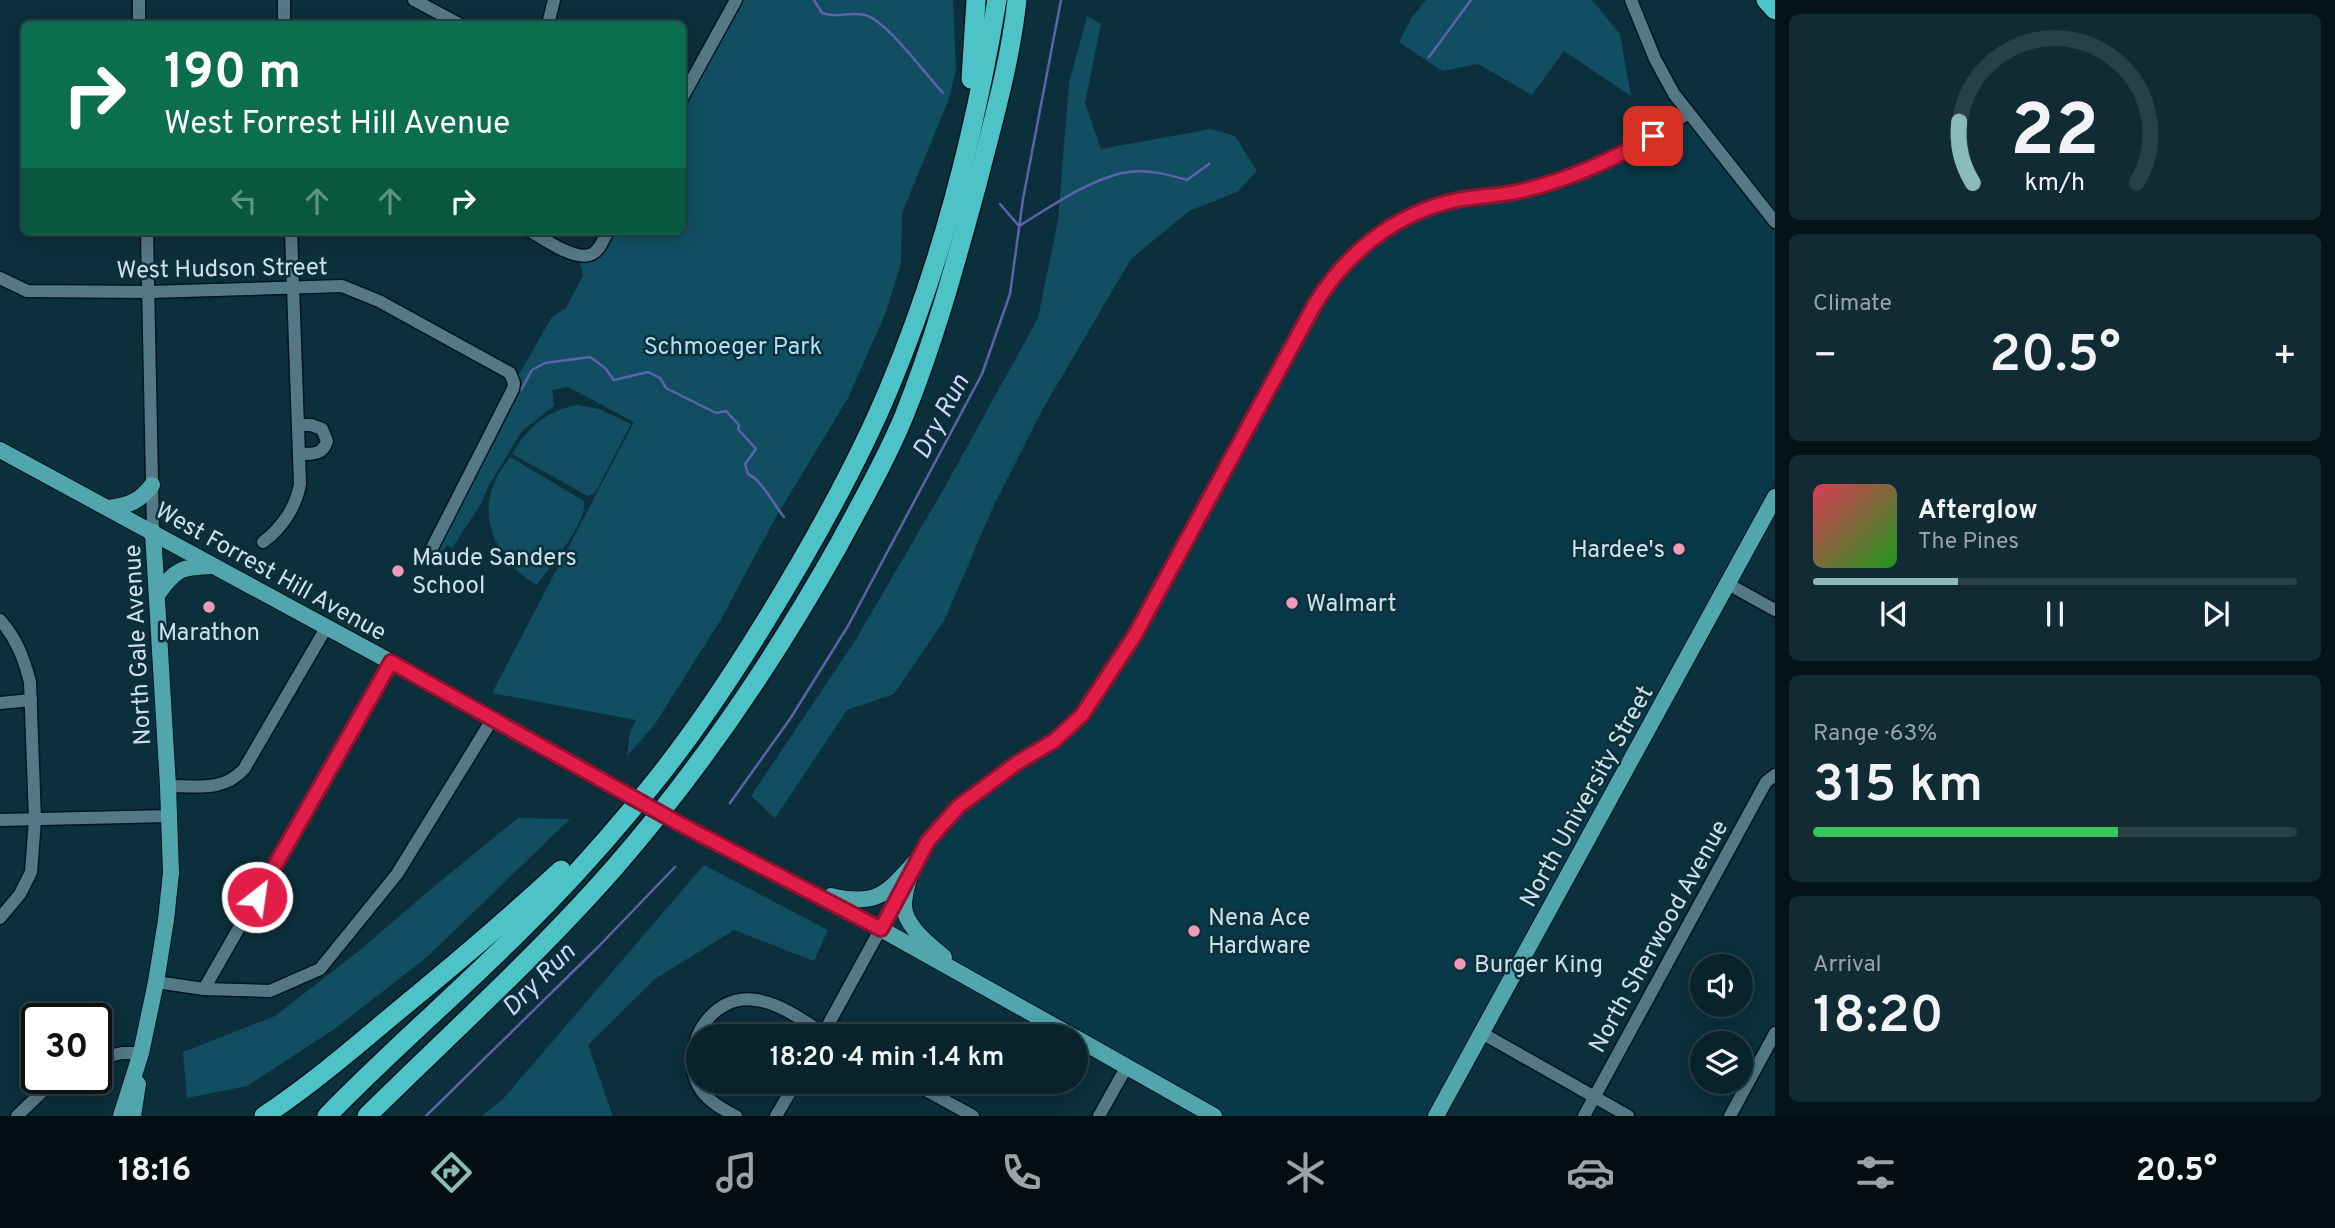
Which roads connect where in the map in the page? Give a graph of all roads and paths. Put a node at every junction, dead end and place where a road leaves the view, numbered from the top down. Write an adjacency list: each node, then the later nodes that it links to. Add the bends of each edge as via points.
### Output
1 (139, 0): 13 (street)
2 (284, 0): 14 (street)
3 (414, 0): 15 (street)
4 (554, 0): 16 (street)
5 (736, 0): 18 (street)
6 (976, 0): 28 (highway, via 972,71 953,165)
7 (997, 0): 28 (highway, via 976,115 938,256)
8 (1017, 0): 17 (highway)
9 (1028, 0): 17 (highway)
10 (1631, 0): 19 (street, via 1659,68)
11 (1766, 0): 12 (highway)
12 (1775, 10)
13 (139, 21)
14 (284, 21)
15 (453, 21)
16 (549, 21)
17 (1013, 41): 55 (highway, via 951,282 896,434 825,569 760,677)
18 (686, 91)
19 (1688, 113): 20 (street); 54 (street, via 1628,151 1582,172 1517,192 1461,199 1418,212 1373,238 1348,260 1315,304 1135,635 1082,715 1054,741 959,806 928,841)
20 (1775, 222)
21 (146, 235): 27 (street, North Gale Avenue)
22 (291, 235): 26 (street)
23 (537, 235): 24 (street, via 572,254 592,254)
24 (606, 235)
25 (0, 278): 27 (street, West Hudson Street, via 27,291)
26 (293, 287): 27 (street, West Hudson Street); 29 (street); 37 (street, West Hudson Street, via 342,286 363,293 510,373 513,389)
27 (149, 292): 32 (street, North Gale Avenue)
28 (877, 415): 48 (highway, via 786,588 722,690)
29 (299, 425): 31 (street); 31 (street, via 322,429 327,442 319,453)
30 (0, 450): 34 (main road, West Forrest Hill Avenue)
31 (299, 454): 36 (street, via 296,499 279,527)
32 (152, 485): 34 (main road, via 133,503); 35 (street, North Gale Avenue)
33 (1775, 497): 39 (main road, North University Street)
34 (108, 509): 35 (main road, West Forrest Hill Avenue)
35 (153, 532): 38 (main road, West Forrest Hill Avenue); 40 (main road, North Gale Avenue)
36 (263, 542)
37 (430, 552)
38 (212, 566): 40 (main road, via 186,566 171,575); 43 (main road, West Forrest Hill Avenue)
39 (1728, 584): 41 (street); 66 (main road, North University Street)
40 (158, 594): 50 (main road, North Gale Avenue)
41 (1775, 610)
42 (0, 621): 45 (street, via 25,662)
43 (326, 628): 44 (main road, West Forrest Hill Avenue); 50 (street, via 236,778 214,786)
44 (391, 662): 47 (main road, West Forrest Hill Avenue); 61 (street)
45 (30, 700): 46 (street); 53 (street)
46 (0, 703)
47 (493, 718): 56 (main road, West Forrest Hill Avenue, bridge); 61 (street, via 397,874 320,969 270,991)
48 (660, 775): 80 (highway, via 471,952 321,1076); 81 (highway, via 530,922)
49 (1773, 776): 76 (street, North Sherwood Avenue)
50 (168, 786): 51 (main road, North Gale Avenue)
51 (169, 816): 53 (street); 60 (main road, North Gale Avenue, via 171,873)
52 (0, 820): 53 (street)
53 (36, 820): 57 (street, via 31,873)
54 (914, 866): 56 (main road, via 888,890 864,901 823,895); 58 (street); 59 (main road, via 904,905 907,917 930,945)
55 (613, 870): 82 (highway); 83 (highway, via 545,949)
56 (795, 884): 58 (main road, West Forrest Hill Avenue)
57 (0, 918)
58 (881, 929): 59 (main road, West Forrest Hill Avenue); 64 (street)
59 (973, 981): 65 (main road, West Forrest Hill Avenue)
60 (156, 982): 61 (street); 69 (main road, North Gale Avenue)
61 (204, 989)
62 (704, 1024): 63 (street, via 733,1002 754,999)
63 (806, 1024)
64 (831, 1024)
65 (1051, 1024)
66 (1480, 1032): 76 (street); 89 (main road, North University Street)
67 (1775, 1033): 92 (street)
68 (1088, 1045): 71 (main road, West Forrest Hill Avenue)
69 (141, 1053): 70 (street); 78 (main road, North Gale Avenue); 79 (main road, North Gale Avenue)
70 (112, 1055)
71 (1127, 1066): 87 (street); 88 (main road, West Forrest Hill Avenue)
72 (39, 1094): 77 (street)
73 (705, 1094): 84 (street)
74 (789, 1094): 85 (street)
75 (933, 1094): 86 (street)
76 (1594, 1097): 90 (street, North Sherwood Avenue); 91 (street)
77 (17, 1116)
78 (121, 1116)
79 (133, 1116)
80 (264, 1116)
81 (327, 1116)
82 (366, 1116)
83 (382, 1116)
84 (736, 1116)
85 (776, 1116)
86 (973, 1116)
87 (1099, 1116)
88 (1214, 1116)
89 (1436, 1116)
90 (1584, 1116)
91 (1628, 1116)
92 (1730, 1116)

